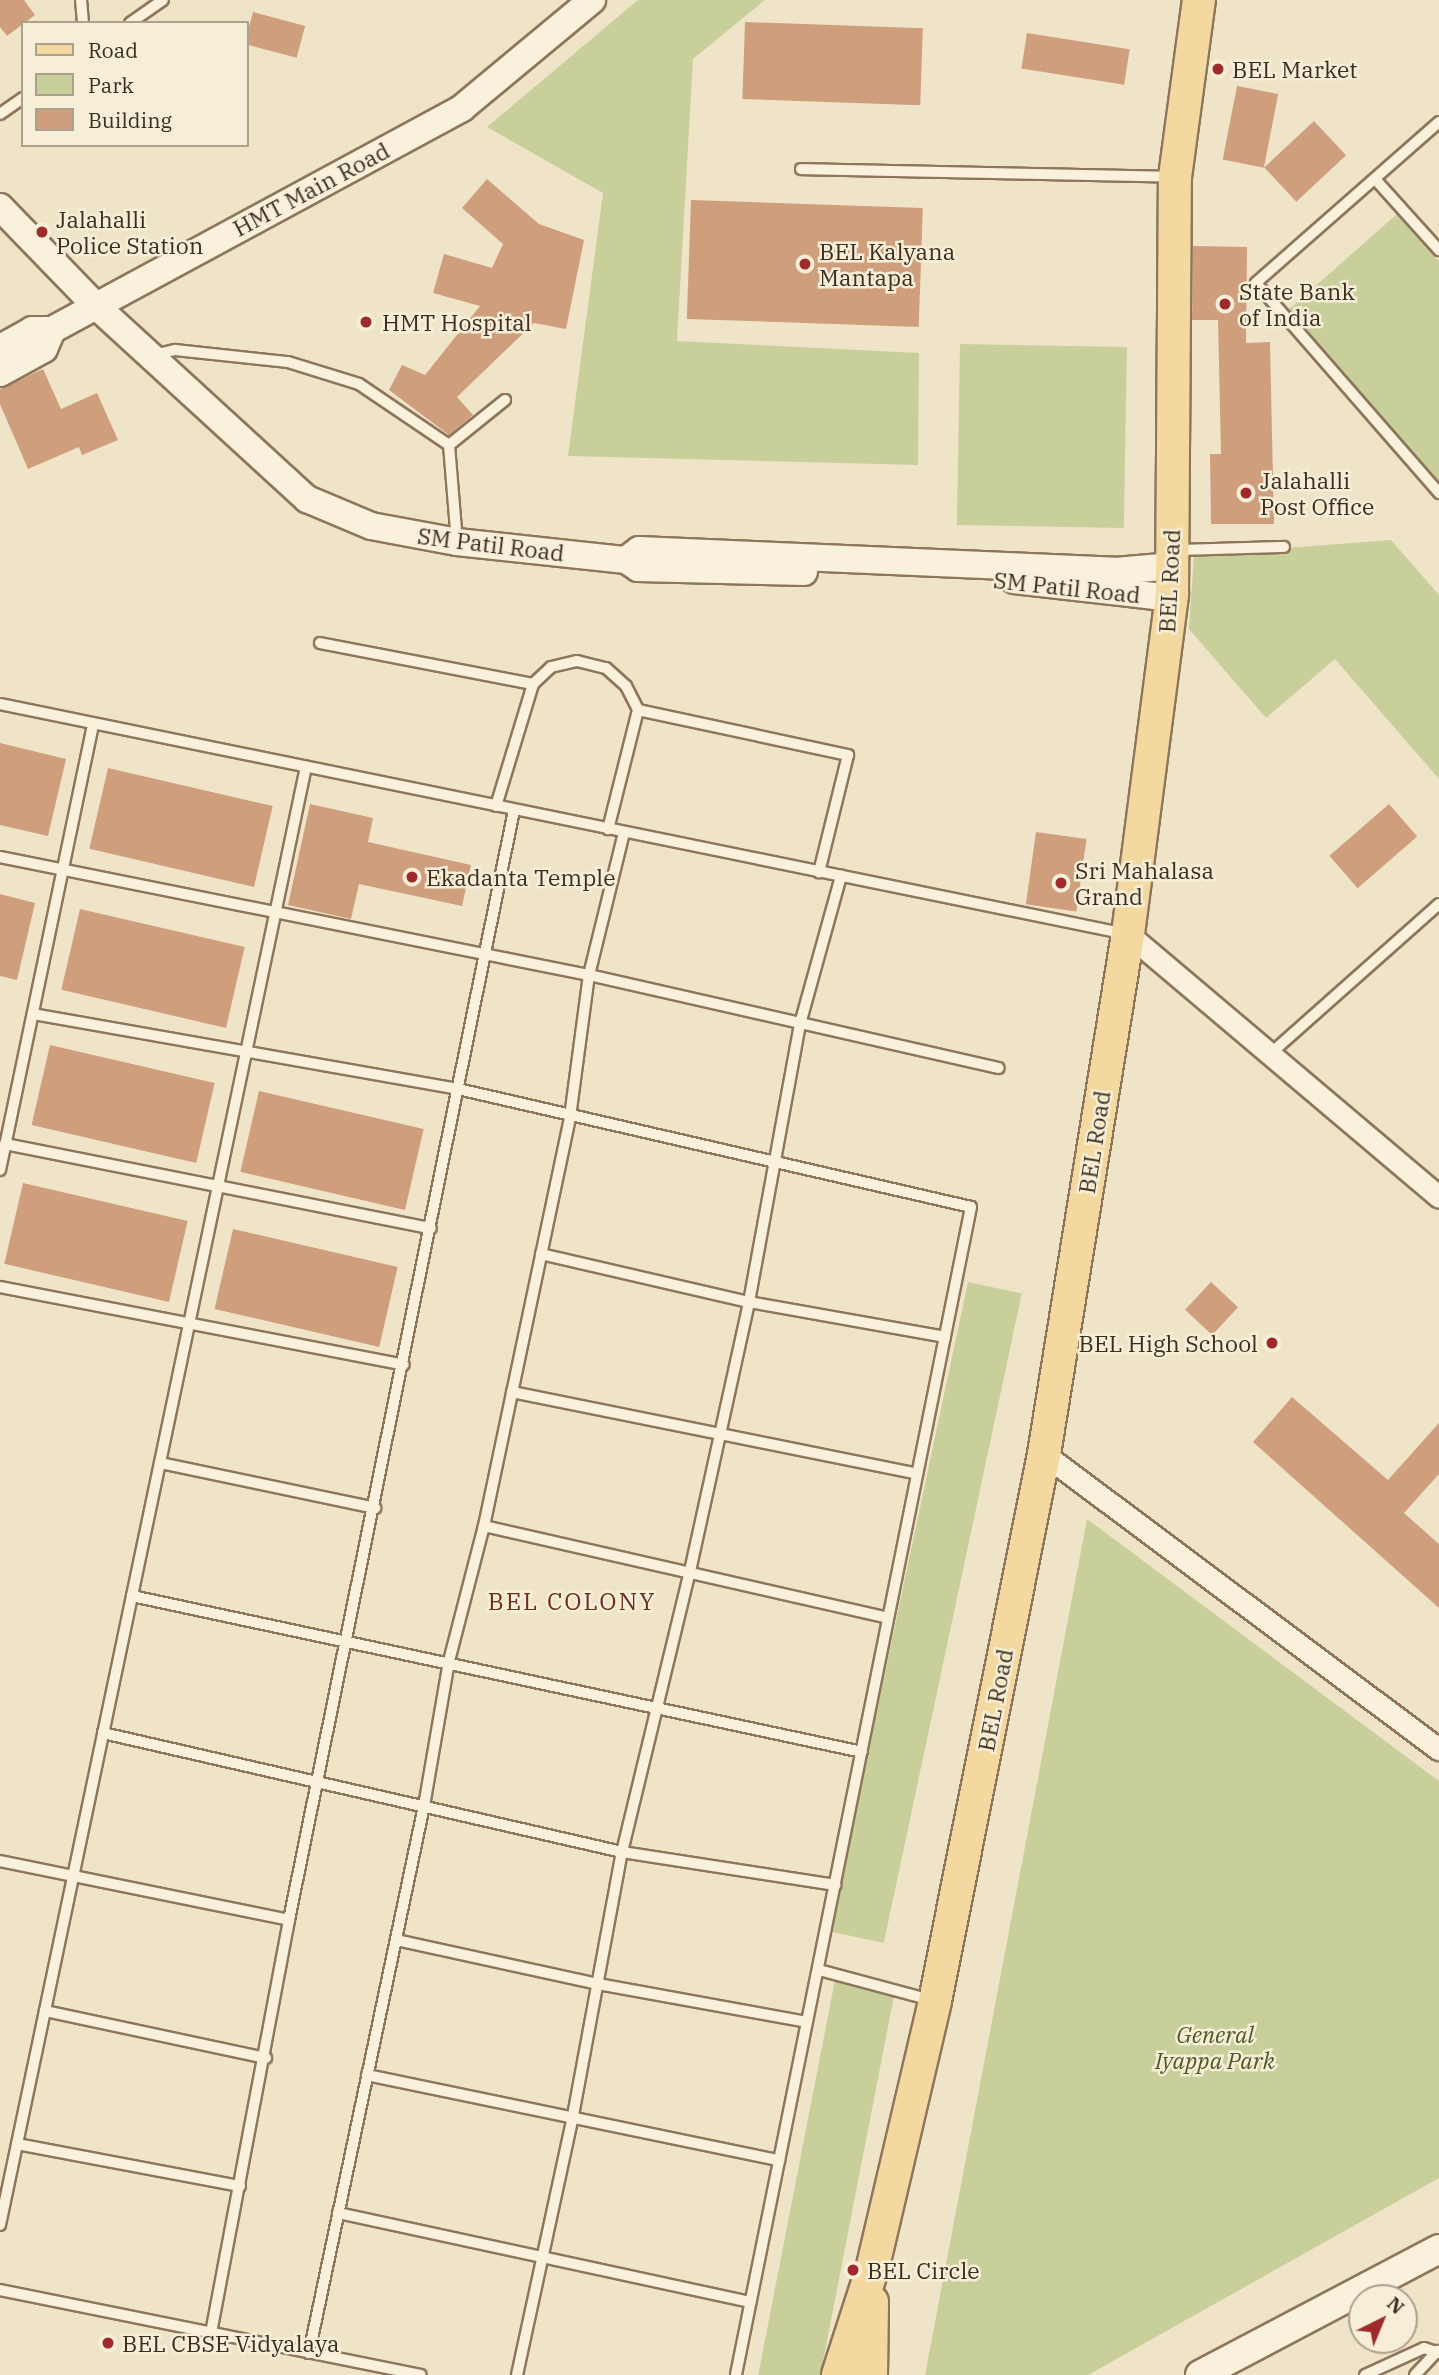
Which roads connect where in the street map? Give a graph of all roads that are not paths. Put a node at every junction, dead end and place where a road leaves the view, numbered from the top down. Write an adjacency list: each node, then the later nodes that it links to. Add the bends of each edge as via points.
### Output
1 (81, 0): 5 (lane)
2 (163, 0): 6 (lane)
3 (592, 0): 15 (street, HMT Main Road, via 462,108)
4 (1199, 0): 11 (main road, BEL Road)
5 (83, 21)
6 (133, 21)
7 (21, 99): 8 (lane)
8 (0, 114)
9 (1439, 122): 12 (lane)
10 (801, 169): 11 (lane)
11 (1175, 177): 25 (main road, BEL Road)
12 (1375, 179): 14 (lane); 22 (lane, via 1256,283)
13 (0, 207): 15 (street)
14 (1439, 250)
15 (94, 304): 16 (street, HMT Main Road); 18 (street, SM Patil Road)
16 (52, 330): 17 (street, via 32,330); 19 (street, via 44,349)
17 (0, 348)
18 (150, 356): 21 (lane, via 175,350 288,362 359,384); 23 (street, SM Patil Road, via 307,499 371,526)
19 (0, 373)
20 (505, 400): 21 (lane)
21 (449, 445): 23 (lane)
22 (1439, 493)
23 (457, 542): 26 (street, SM Patil Road)
24 (1284, 547): 25 (lane)
25 (1173, 558): 26 (street, SM Patil Road, via 1116,571 639,550); 27 (main road, BEL Road)
26 (626, 560): 27 (street, SM Patil Road, via 638,568 1020,580)
27 (1172, 598): 44 (main road, BEL Road)
28 (320, 643): 29 (lane)
29 (533, 684): 31 (lane, via 551,667 577,661 606,667 626,686); 34 (lane)
30 (0, 704): 32 (lane)
31 (638, 710): 36 (lane); 40 (lane, via 848,755)
32 (93, 724): 33 (lane); 39 (lane)
33 (306, 767): 34 (lane); 43 (lane)
34 (496, 806): 35 (lane)
35 (514, 810): 36 (lane); 45 (lane)
36 (608, 829): 37 (lane)
37 (624, 833): 40 (lane); 46 (lane)
38 (0, 857): 39 (lane)
39 (63, 870): 43 (lane); 47 (lane)
40 (819, 872): 41 (lane)
41 (841, 876): 44 (lane); 48 (lane)
42 (1439, 904): 50 (lane)
43 (275, 912): 45 (lane); 49 (lane)
44 (1128, 934): 50 (street); 68 (main road, BEL Road)
45 (485, 958): 46 (lane); 52 (lane)
46 (589, 975): 48 (lane); 53 (lane)
47 (33, 1014): 49 (lane); 54 (lane)
48 (800, 1024): 51 (lane); 55 (lane)
49 (246, 1051): 52 (lane); 57 (lane)
50 (1270, 1054): 58 (street)
51 (999, 1068)
52 (458, 1089): 53 (lane); 59 (lane)
53 (570, 1116): 55 (lane); 60 (lane)
54 (5, 1144): 56 (lane); 57 (lane)
55 (772, 1165): 62 (lane); 64 (lane, via 971,1207)
56 (0, 1170)
57 (218, 1187): 59 (lane); 63 (lane)
58 (1439, 1197)
59 (431, 1228): 65 (lane)
60 (541, 1254): 62 (lane); 66 (lane)
61 (0, 1287): 63 (lane)
62 (748, 1302): 64 (lane); 67 (lane)
63 (189, 1325): 65 (lane); 69 (lane)
64 (945, 1337): 70 (lane)
65 (404, 1365): 71 (lane)
66 (512, 1392): 67 (lane); 72 (lane)
67 (720, 1435): 70 (lane); 73 (lane)
68 (1044, 1454): 80 (street); 92 (main road, BEL Road)
69 (160, 1463): 71 (lane); 74 (lane)
70 (917, 1474): 75 (lane)
71 (375, 1508): 76 (lane)
72 (484, 1526): 73 (lane); 77 (lane)
73 (690, 1571): 75 (lane); 78 (lane)
74 (132, 1596): 76 (lane); 79 (lane)
75 (888, 1618): 81 (lane)
76 (346, 1639): 77 (lane); 82 (lane)
77 (449, 1661): 78 (lane); 83 (lane)
78 (655, 1708): 81 (lane); 84 (lane)
79 (103, 1733): 82 (lane); 86 (lane)
80 (1439, 1749)
81 (862, 1752): 87 (lane)
82 (321, 1780): 83 (lane); 88 (lane)
83 (424, 1806): 84 (lane); 89 (lane)
84 (622, 1852): 87 (lane); 91 (lane)
85 (0, 1861): 86 (lane)
86 (73, 1877): 88 (lane); 93 (lane)
87 (835, 1885): 90 (lane)
88 (289, 1920): 95 (lane)
89 (396, 1940): 91 (lane); 96 (lane)
90 (819, 1970): 92 (lane); 94 (lane)
91 (598, 1984): 94 (lane); 97 (lane)
92 (935, 2001): 106 (main road, BEL Road)
93 (45, 2011): 95 (lane); 98 (lane)
94 (807, 2022): 99 (lane)
95 (266, 2058): 100 (lane)
96 (367, 2075): 97 (lane); 101 (lane)
97 (572, 2121): 99 (lane); 104 (lane)
98 (17, 2144): 100 (lane); 102 (lane)
99 (779, 2160): 109 (lane)
100 (240, 2186): 111 (lane)
101 (338, 2213): 104 (lane); 113 (lane)
102 (0, 2225)
103 (1439, 2249): 120 (main road)
104 (543, 2255): 109 (lane); 116 (lane)
105 (1439, 2269): 107 (main road)
106 (872, 2270): 118 (main road, BEL Road); 119 (main road, BEL Road)
107 (1410, 2284)
108 (0, 2290): 111 (lane)
109 (751, 2302): 117 (lane)
110 (1348, 2316): 121 (main road)
111 (211, 2333): 113 (lane)
112 (1438, 2352): 114 (lane, via 1424,2348); 123 (lane)
113 (309, 2353): 115 (lane)
114 (1386, 2371): 122 (lane)
115 (421, 2375)
116 (517, 2375)
117 (736, 2375)
118 (838, 2375)
119 (871, 2375)
120 (1200, 2375)
121 (1234, 2375)
122 (1365, 2375)
123 (1415, 2375)

